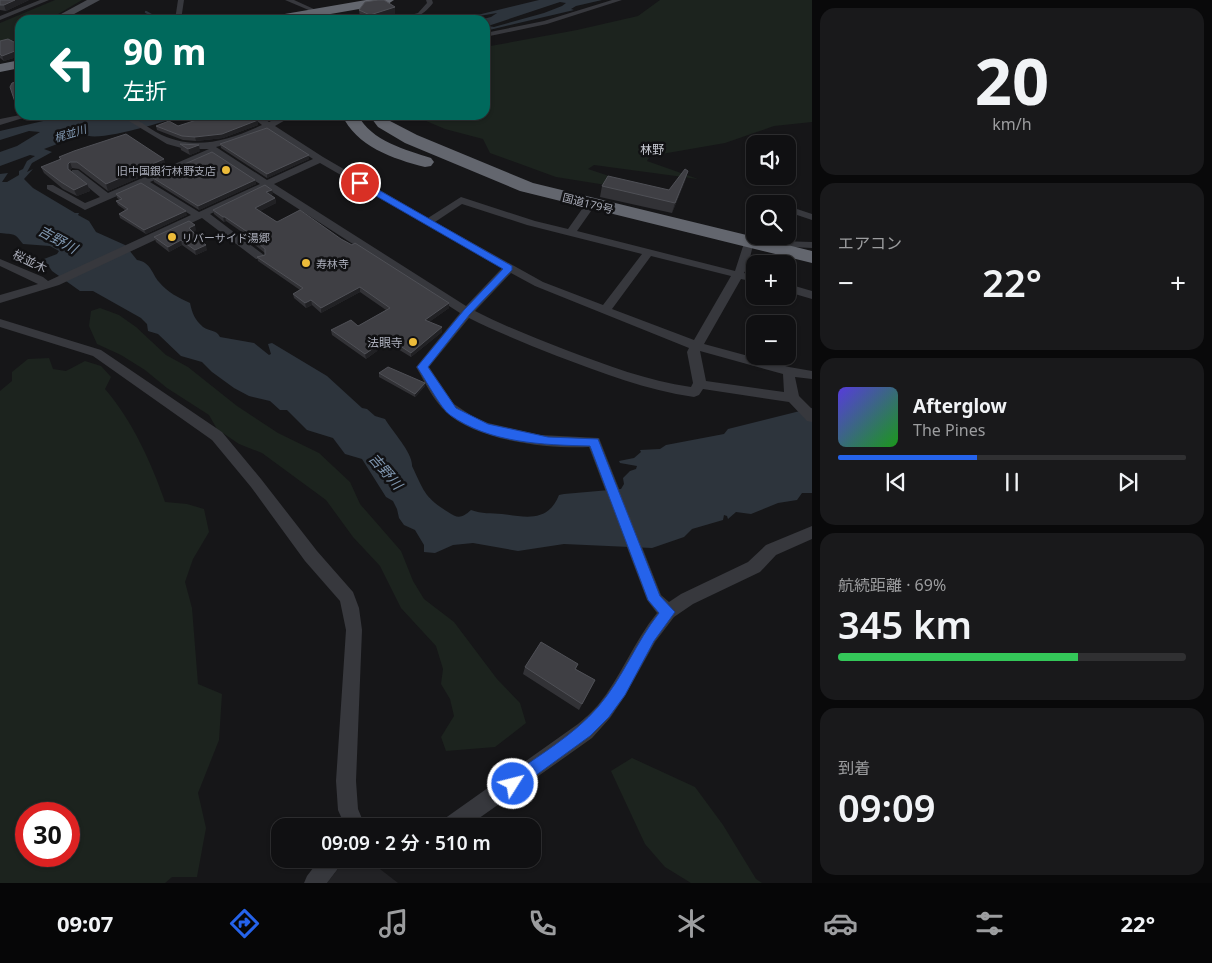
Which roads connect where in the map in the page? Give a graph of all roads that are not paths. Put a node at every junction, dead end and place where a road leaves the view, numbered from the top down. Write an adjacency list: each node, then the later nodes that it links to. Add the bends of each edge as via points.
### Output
1 (46, 0): 15 (street)
2 (95, 0): 10 (street)
3 (181, 0): 11 (street)
4 (288, 0): 9 (street)
5 (388, 0): 8 (highway)
6 (429, 0): 14 (street, via 430,3)
7 (619, 0): 16 (street, via 545,23)
8 (344, 8): 12 (highway); 13 (highway)
9 (313, 10)
10 (65, 15)
11 (179, 15)
12 (303, 15)
13 (349, 15)
14 (416, 15)
15 (2, 16)
16 (490, 34)
17 (15, 65): 18 (highway)
18 (0, 68)
19 (15, 118): 25 (street)
20 (132, 120): 27 (street, via 172,142)
21 (260, 120): 26 (street)
22 (280, 120): 26 (street)
23 (352, 120): 30 (highway, via 364,135 401,154 461,172)
24 (381, 120): 30 (highway, 国道179号, via 411,139)
25 (0, 122)
26 (268, 126): 27 (street); 28 (street)
27 (213, 148): 31 (street); 32 (street)
28 (320, 160): 32 (street); 39 (street)
29 (75, 172): 34 (street)
30 (492, 172): 35 (highway, 国道179号, via 527,186)
31 (142, 181): 34 (street); 37 (street)
32 (268, 184): 37 (street); 58 (street)
33 (50, 187): 34 (street, via 85,207)
34 (107, 197)
35 (591, 204): 40 (street); 41 (highway, 国道179号)
36 (796, 212): 38 (street)
37 (201, 215): 48 (street); 53 (street)
38 (812, 217)
39 (428, 222): 40 (street, via 461,200); 50 (street)
40 (571, 233): 46 (street)
41 (746, 241)
42 (796, 244): 45 (street)
43 (748, 245): 51 (street)
44 (762, 245): 47 (highway, 国道179号)
45 (812, 245)
46 (648, 253): 51 (street); 57 (street)
47 (812, 256)
48 (260, 257)
49 (0, 262): 53 (street, 桜並木)
50 (509, 268): 57 (street, via 539,284); 58 (street)
51 (739, 275): 52 (street); 60 (street)
52 (746, 277)
53 (51, 284): 56 (street)
54 (796, 290): 55 (street)
55 (812, 294)
56 (0, 298)
57 (605, 310): 60 (street)
58 (467, 312): 63 (street, via 500,329 643,382 694,392); 67 (street, via 422,367 452,411 484,427 548,441 594,442 655,600)
59 (0, 323): 68 (street, via 97,353 217,436 347,597 354,630 346,782)
60 (696, 346): 61 (street); 63 (street, via 693,352)
61 (789, 372): 62 (street); 64 (street, via 789,390)
62 (812, 375)
63 (700, 384): 64 (street)
64 (795, 401): 65 (street)
65 (812, 418)
66 (812, 532): 67 (street, via 771,550 754,566 687,599)
67 (668, 612): 69 (street, via 649,636 620,690 604,712 585,731)
68 (351, 818)
69 (462, 818)
70 (326, 868): 71 (street)
71 (314, 883)

